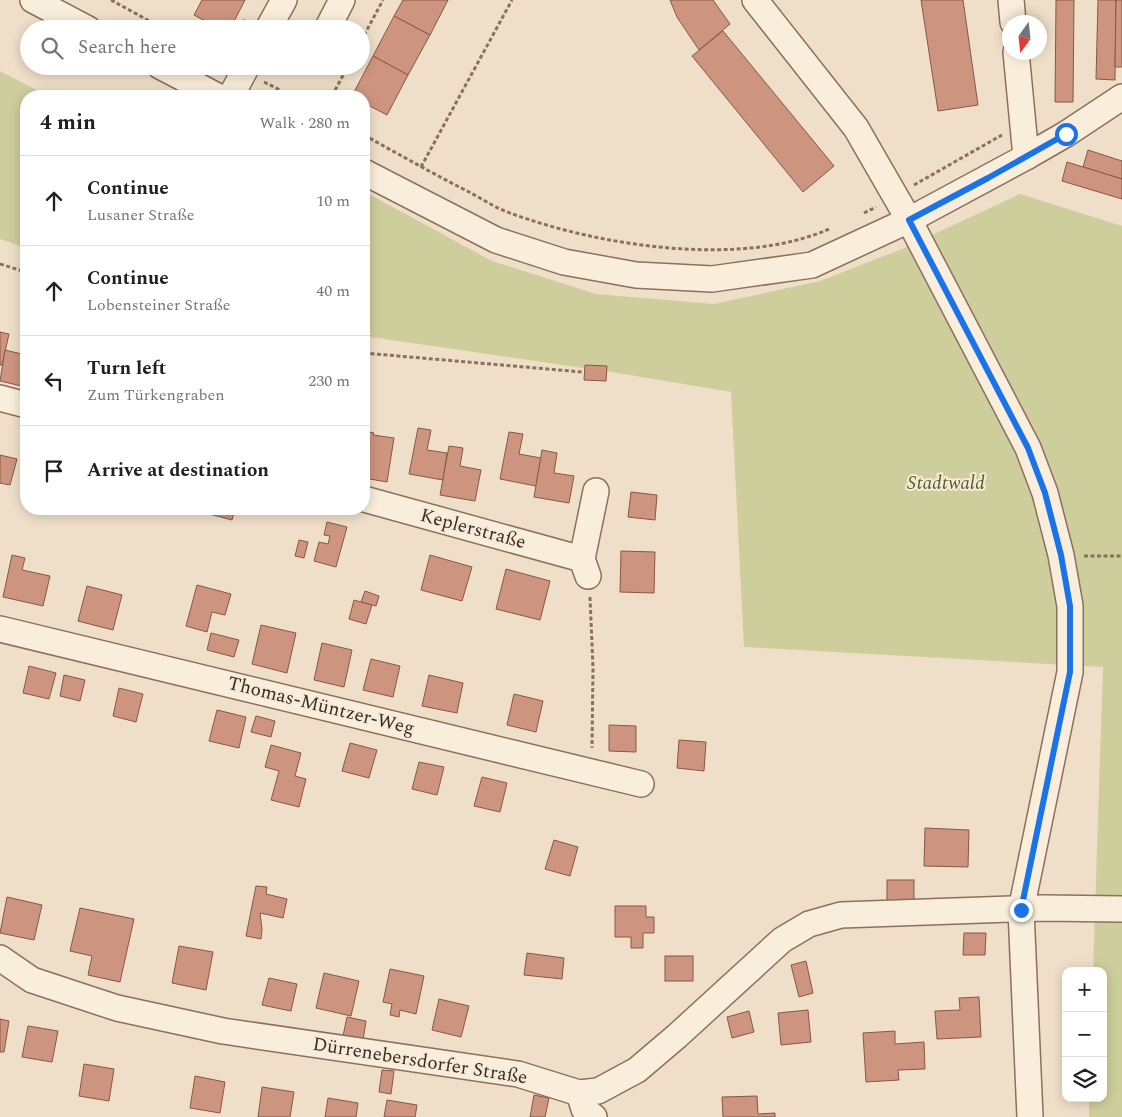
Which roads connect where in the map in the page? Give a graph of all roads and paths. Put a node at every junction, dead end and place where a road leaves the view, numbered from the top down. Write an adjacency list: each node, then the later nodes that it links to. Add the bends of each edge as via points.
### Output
1 (33, 0): 10 (street)
2 (112, 0): 11 (path)
3 (284, 0): 12 (street)
4 (342, 0): 13 (street)
5 (383, 0): 14 (path)
6 (512, 0): 26 (path)
7 (755, 0): 28 (street, via 856,128)
8 (1011, 0): 9 (street)
9 (1012, 15)
10 (71, 20)
11 (148, 20)
12 (273, 20)
13 (332, 20)
14 (370, 24)
15 (1017, 60): 23 (street)
16 (177, 75): 19 (street)
17 (242, 75): 20 (street)
18 (343, 75): 21 (path)
19 (206, 90)
20 (234, 90)
21 (335, 90)
22 (1122, 97): 25 (street)
23 (1022, 123): 25 (street); 28 (path)
24 (370, 138): 26 (path)
25 (1026, 157): 30 (street)
26 (421, 168): 31 (path, via 509,213 572,232 635,245 698,250 757,247 812,237)
27 (370, 175): 30 (street, via 496,240 564,262 636,275 712,279 812,265)
28 (896, 196): 29 (path); 30 (street)
29 (857, 217)
30 (909, 220): 40 (street, via 1028,448 1045,493)
31 (830, 229)
32 (0, 264): 33 (path)
33 (20, 270)
34 (370, 354): 35 (path)
35 (582, 372)
36 (0, 398): 37 (street)
37 (20, 403)
38 (596, 491): 42 (street)
39 (370, 500): 42 (street, Keplerstraße)
40 (1061, 555): 41 (path); 47 (street, via 1070,606 1070,672)
41 (1122, 556)
42 (587, 575): 44 (path, via 593,668)
43 (0, 629): 45 (street, Thomas-Müntzer-Weg)
44 (592, 752)
45 (641, 784)
46 (1122, 908): 47 (street, Dürrenebersdorfer Straße)
47 (1021, 910): 49 (street, Dürrenebersdorfer Straße, via 841,915 809,924 782,940 637,1070 598,1091); 51 (street)
48 (0, 958): 49 (street, Dürrenebersdorfer Straße, via 32,980 117,1008 223,1031 518,1074)
49 (579, 1093): 50 (street, via 584,1110)
50 (594, 1117)
51 (1030, 1117)

